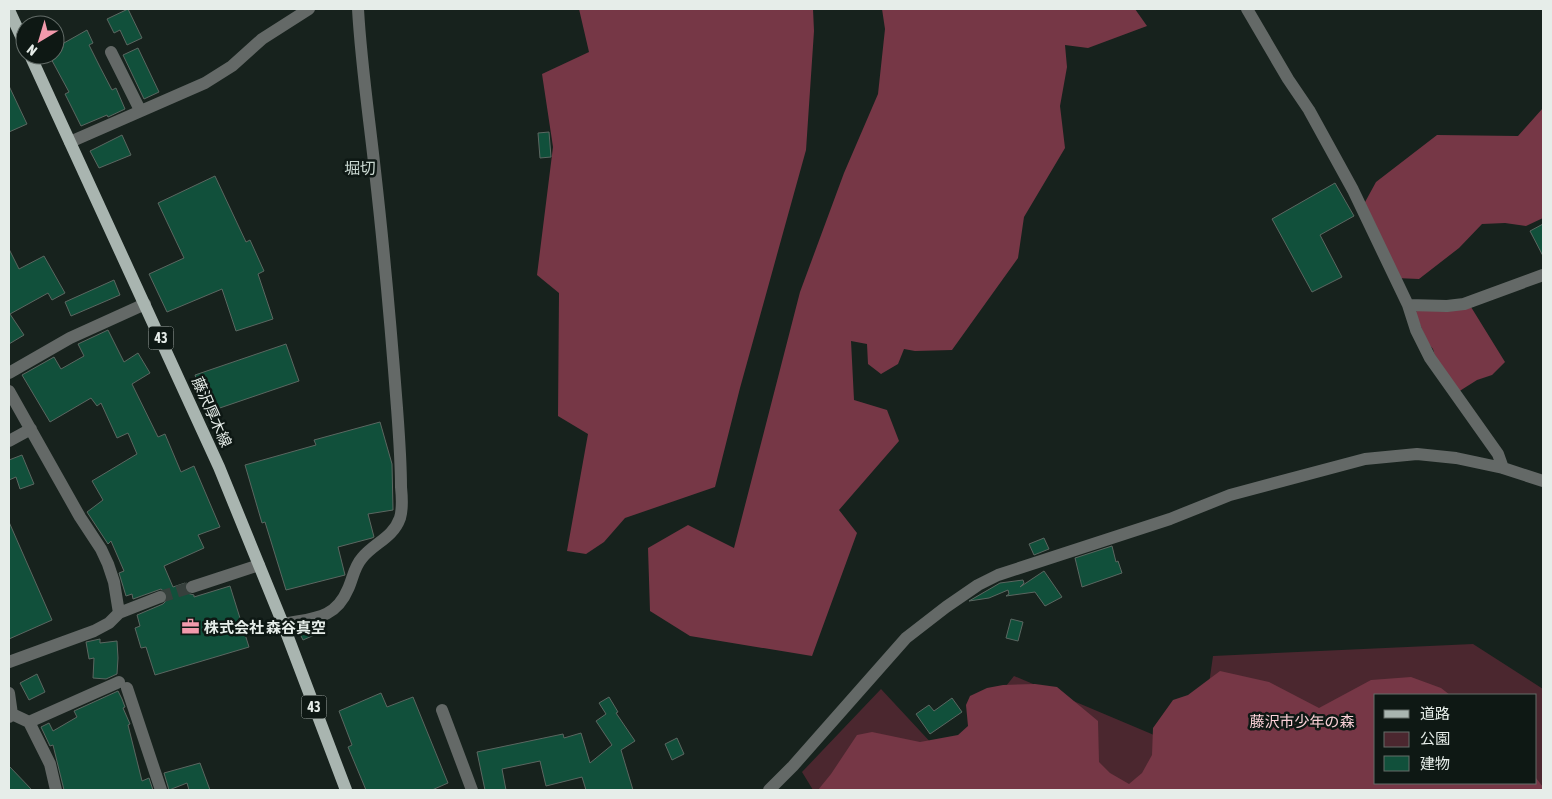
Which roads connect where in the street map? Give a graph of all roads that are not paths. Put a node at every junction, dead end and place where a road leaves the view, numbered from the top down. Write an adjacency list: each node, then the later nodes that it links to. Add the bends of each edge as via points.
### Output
1 (309, 9): 8 (street, via 262,39 232,66 205,83)
2 (358, 9): 23 (street, via 360,53 390,318 401,517 390,535 369,550 356,565 348,589 336,609 314,618)
3 (9, 10): 5 (main road)
4 (1249, 10): 12 (street, via 1353,190)
5 (15, 23)
6 (111, 52): 8 (street)
7 (35, 65): 9 (main road, 藤沢厚木線 / 43)
8 (140, 110): 9 (street)
9 (70, 142): 11 (main road, 藤沢厚木線 / 43)
10 (1543, 275): 12 (street, via 1464,304)
11 (144, 304): 13 (street, via 70,338); 19 (main road, 藤沢厚木線 / 43)
12 (1408, 305): 17 (street, via 1430,358 1498,454)
13 (9, 373)
14 (9, 391): 15 (street)
15 (31, 429): 16 (street); 22 (street, via 108,564)
16 (9, 441)
17 (1503, 468): 18 (street); 33 (street, via 1417,454 1365,459 1230,495 1170,520 998,575 970,591 906,638)
18 (1543, 482)
19 (259, 564): 20 (street); 23 (main road, 藤沢厚木線 / 43)
20 (192, 587)
21 (160, 597): 22 (street)
22 (119, 613): 24 (street, via 94,631)
23 (283, 624): 31 (main road, 藤沢厚木線 / 43)
24 (9, 662)
25 (9, 693): 27 (street)
26 (442, 710): 32 (street)
27 (11, 716): 28 (street)
28 (29, 722): 29 (street, via 50,764); 30 (street, via 123,685)
29 (56, 790)
30 (161, 790)
31 (346, 790)
32 (472, 790)
33 (770, 790)

